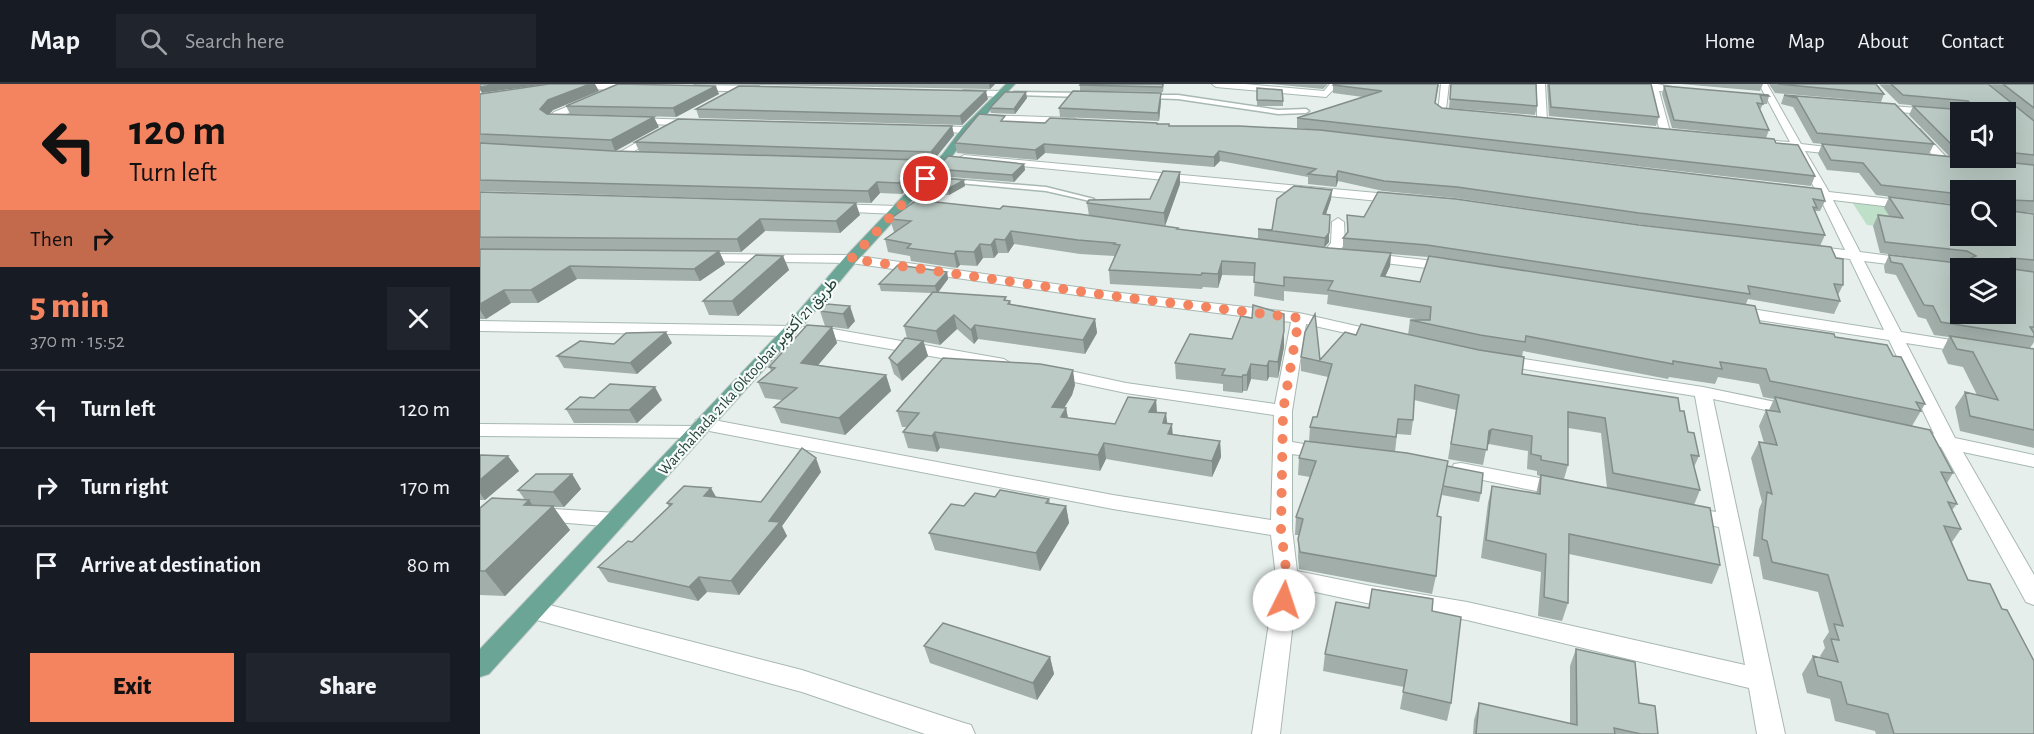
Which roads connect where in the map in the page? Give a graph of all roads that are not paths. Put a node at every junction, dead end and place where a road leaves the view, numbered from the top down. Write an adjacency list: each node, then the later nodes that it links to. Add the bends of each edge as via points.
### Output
1 (1216, 84): 2 (street, via 1326,94)
2 (1335, 84)
3 (1445, 84): 26 (street, via 1441,112)
4 (1541, 84): 29 (street)
5 (1615, 84): 8 (street)
6 (567, 86): 7 (street)
7 (630, 86): 9 (street); 28 (street, via 552,119)
8 (1654, 86): 14 (street); 38 (street)
9 (649, 87)
10 (750, 87): 11 (street); 12 (street); 19 (street)
11 (683, 88)
12 (773, 89)
13 (1007, 89): 15 (street); 16 (lane); 27 (main road, Warshahada 21ka Oktoobar طريق 21 أكتوبر)
14 (1701, 92)
15 (956, 93)
16 (1091, 96)
17 (1142, 96): 24 (lane, via 1178,97 1278,112)
18 (1769, 96): 40 (street)
19 (722, 100)
20 (1888, 101): 22 (street)
21 (1862, 107): 22 (street)
22 (1896, 110): 25 (street); 43 (street, via 1950,163)
23 (701, 111): 32 (street)
24 (1306, 111)
25 (1950, 113)
26 (1476, 114)
27 (980, 118): 33 (street); 37 (main road, Warshahada 21ka Oktoobar طريق 21 أكتوبر)
28 (584, 120)
29 (1542, 120)
30 (2029, 120): 36 (street)
31 (616, 121): 32 (street)
32 (681, 122): 34 (street); 42 (street, via 613,156)
33 (1087, 122)
34 (705, 123)
35 (919, 129): 37 (street)
36 (2034, 129)
37 (966, 130): 45 (main road, Warshahada 21ka Oktoobar طريق 21 أكتوبر)
38 (1665, 132)
39 (1765, 143): 40 (street)
40 (1798, 147): 41 (street); 47 (street)
41 (1854, 153)
42 (642, 157)
43 (1922, 160)
44 (890, 164): 45 (street)
45 (938, 173): 48 (lane); 49 (street); 51 (main road, Warshahada 21ka Oktoobar طريق 21 أكتوبر)
46 (1790, 191): 47 (street)
47 (1826, 196): 53 (street); 56 (street)
48 (1090, 199)
49 (1414, 200)
50 (929, 204): 51 (street)
51 (901, 206): 52 (street); 58 (main road, Warshahada 21ka Oktoobar طريق 21 أكتوبر)
52 (825, 208)
53 (1950, 210)
54 (1338, 222): 59 (street, via 1338,244 1322,255)
55 (1800, 249): 56 (street)
56 (1856, 256): 60 (street); 65 (street)
57 (684, 258): 58 (street)
58 (851, 259): 62 (street); 64 (main road, Warshahada 21ka Oktoobar طريق 21 أكتوبر)
59 (1460, 268)
60 (1950, 268)
61 (1718, 309): 65 (street)
62 (1299, 318): 66 (street); 70 (street)
63 (480, 326): 64 (street)
64 (790, 331): 70 (street, via 833,334 1126,388); 72 (main road, Warshahada 21ka Oktoobar طريق 21 أكتوبر)
65 (1894, 336): 67 (street); 75 (street)
66 (1399, 340)
67 (1987, 351)
68 (1477, 357): 69 (street)
69 (1703, 392): 71 (street); 84 (street)
70 (1283, 411): 76 (street)
71 (1808, 414)
72 (700, 428): 73 (street); 83 (main road, Warshahada 21ka Oktoobar طريق 21 أكتوبر); 85 (street)
73 (480, 429)
74 (1890, 431): 75 (street)
75 (1948, 443): 78 (street); 87 (street)
76 (1283, 447): 77 (street); 85 (street)
77 (1341, 454)
78 (2034, 461)
79 (1445, 467): 80 (street)
80 (1582, 493)
81 (1673, 511): 84 (street)
82 (522, 514): 83 (street)
83 (617, 520): 88 (main road, Warshahada 21ka Oktoobar طريق 21 أكتوبر)
84 (1730, 522): 90 (street)
85 (1281, 530): 86 (street)
86 (1287, 577): 90 (street, via 1467,612); 92 (street)
87 (2034, 596)
88 (534, 609): 89 (main road, Warshahada 21ka Oktoobar طريق 21 أكتوبر); 91 (street, via 802,681)
89 (480, 666)
90 (1759, 679): 93 (street)
91 (961, 734)
92 (1266, 734)
93 (1771, 734)

